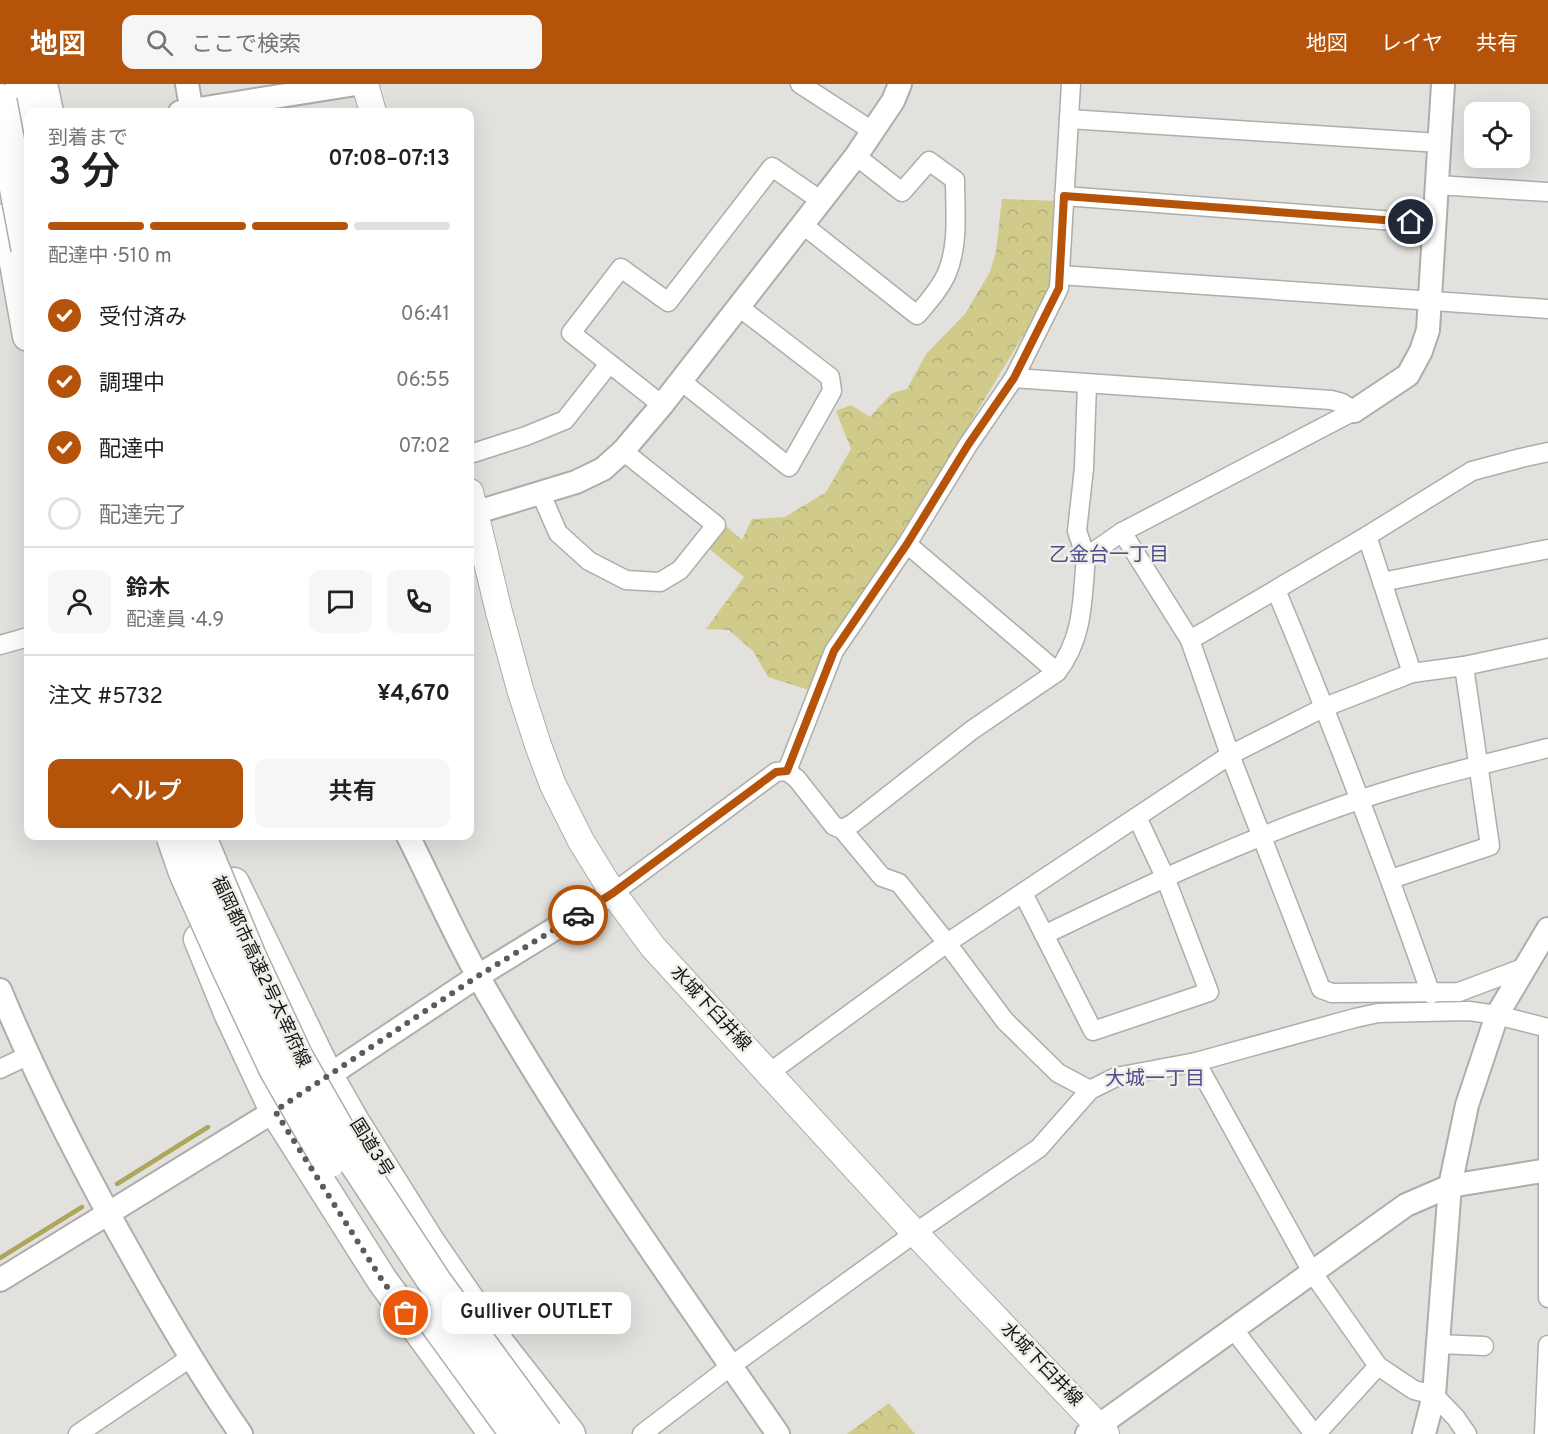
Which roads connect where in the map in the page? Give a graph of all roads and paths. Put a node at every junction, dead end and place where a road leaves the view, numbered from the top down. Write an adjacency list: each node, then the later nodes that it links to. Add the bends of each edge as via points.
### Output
1 (22, 84): 11 (highway)
2 (42, 84): 12 (highway)
3 (187, 84): 13 (street)
4 (356, 84): 14 (street)
5 (366, 84): 15 (main road)
6 (800, 84): 17 (street)
7 (900, 84): 17 (street)
8 (1071, 84): 16 (street)
9 (1443, 84): 18 (street)
10 (0, 101): 29 (highway, bridge)
11 (26, 108)
12 (47, 108)
13 (188, 108)
14 (212, 108)
15 (372, 108)
16 (1069, 119): 18 (street); 25 (street)
17 (874, 132): 21 (street)
18 (1439, 143): 23 (street)
19 (24, 144): 20 (street)
20 (0, 149)
21 (856, 156): 26 (street); 27 (street, via 902,192 929,161 955,180 955,230 950,262 939,286 917,315)
22 (0, 181): 34 (highway)
23 (1437, 185): 24 (street); 28 (street)
24 (1548, 192)
25 (1064, 196): 28 (street); 30 (street)
26 (820, 200): 27 (street); 35 (street, via 772,167 668,302 621,268 571,333)
27 (802, 224): 32 (street)
28 (1434, 224): 31 (street)
29 (24, 228)
30 (1059, 275): 31 (street); 36 (street, via 1059,288)
31 (1430, 301): 33 (street); 40 (street, via 1428,330 1407,375)
32 (739, 307): 37 (street); 37 (street, via 830,377 832,391 789,467)
33 (1548, 309)
34 (24, 314)
35 (609, 364): 39 (street); 43 (street, via 565,420)
36 (1014, 378): 38 (street); 49 (street)
37 (681, 381): 39 (street)
38 (1087, 384): 40 (street, via 1331,400); 51 (street, via 1077,531)
39 (662, 405): 41 (street)
40 (1354, 411): 47 (street)
41 (623, 451): 44 (street, via 603,469); 44 (street, via 716,525 680,570 660,582 626,580 589,561 558,533)
42 (1548, 452): 48 (street, via 1472,471)
43 (474, 453)
44 (541, 494): 45 (street)
45 (474, 505)
46 (474, 517): 77 (main road, 水城下臼井線, via 538,745 581,841)
47 (1122, 532): 51 (street); 55 (street)
48 (1367, 536): 52 (street); 53 (street)
49 (907, 544): 59 (street); 65 (street, via 834,651)
50 (1548, 549): 52 (street)
51 (1086, 557): 59 (street, via 1078,632)
52 (1382, 582): 60 (street)
53 (1276, 590): 55 (street); 61 (street)
54 (24, 638): 56 (street)
55 (1190, 640): 63 (street)
56 (0, 645)
57 (1548, 648): 58 (street)
58 (1464, 666): 60 (street); 64 (street)
59 (1057, 672): 68 (street, via 972,730)
60 (1412, 673): 61 (street)
61 (1325, 707): 63 (street); 66 (street)
62 (1548, 748): 64 (street)
63 (1230, 755): 67 (street); 69 (street)
64 (1478, 766): 66 (street); 76 (street, via 1490,846)
65 (787, 771): 68 (street, via 834,826); 77 (street, via 776,772)
66 (1360, 800): 69 (street); 76 (street)
67 (1137, 817): 75 (street); 78 (street)
68 (842, 829): 81 (street, via 882,877 899,883)
69 (1262, 836): 75 (street); 85 (street, via 1321,989 1332,993)
70 (162, 840): 94 (highway, via 230,1015)
71 (174, 840): 116 (highway, 福岡都市高速2号太宰府線, bridge, via 226,965 276,1069 342,1184 416,1295)
72 (202, 840): 117 (highway, 福岡都市高速2号太宰府線, bridge, via 296,1057 357,1164 436,1284)
73 (217, 840): 92 (highway, 国道3号, via 230,876)
74 (410, 840): 83 (street)
75 (1165, 877): 80 (street); 80 (street, via 1209,992 1093,1031)
76 (1390, 879): 85 (street)
77 (613, 893): 83 (street); 91 (main road, 水城下臼井線, via 653,947)
78 (1023, 893): 80 (street); 81 (street)
79 (1548, 929): 82 (street)
80 (1044, 936)
81 (947, 943): 91 (street); 93 (street, via 1005,1021 1058,1073)
82 (1523, 968): 85 (street, via 1459,992); 86 (street)
83 (478, 976): 92 (street); 108 (street, via 645,1241)
84 (0, 990): 88 (street)
85 (1431, 994)
86 (1497, 1015): 87 (street); 89 (street, via 1469,1011 1378,1013); 96 (street, via 1467,1105)
87 (1548, 1028): 95 (street)
88 (27, 1056): 90 (street); 97 (street)
89 (1196, 1062): 93 (street, via 1116,1077); 99 (street)
90 (0, 1069)
91 (769, 1073): 98 (main road, 水城下臼井線)
92 (328, 1076): 94 (street); 118 (highway, 国道3号, via 430,1243 501,1346)
93 (1090, 1090): 98 (street, via 1039,1148)
94 (275, 1111): 97 (street); 115 (highway, via 382,1280)
95 (1548, 1170): 96 (street); 100 (street)
96 (1450, 1186): 99 (street, via 1406,1205); 104 (street)
97 (108, 1213): 101 (street); 107 (street)
98 (915, 1233): 108 (street); 112 (main road, 水城下臼井線)
99 (1312, 1272): 103 (street); 109 (street)
100 (1548, 1278): 102 (street)
101 (0, 1280)
102 (1548, 1298)
103 (1234, 1330): 112 (street); 121 (street)
104 (1439, 1344): 106 (street); 110 (street)
105 (1548, 1345): 111 (street)
106 (1484, 1346)
107 (189, 1358): 113 (street); 114 (street)
108 (731, 1366): 119 (street); 120 (street)
109 (1378, 1366): 110 (street, via 1414,1390); 121 (street)
110 (1434, 1395): 122 (street); 123 (street)
111 (1547, 1405): 124 (street)
112 (1097, 1431)
113 (78, 1434)
114 (241, 1434)
115 (494, 1434)
116 (517, 1434)
117 (546, 1434)
118 (570, 1434)
119 (642, 1434)
120 (778, 1434)
121 (1315, 1434)
122 (1424, 1434)
123 (1467, 1434)
124 (1544, 1434)

